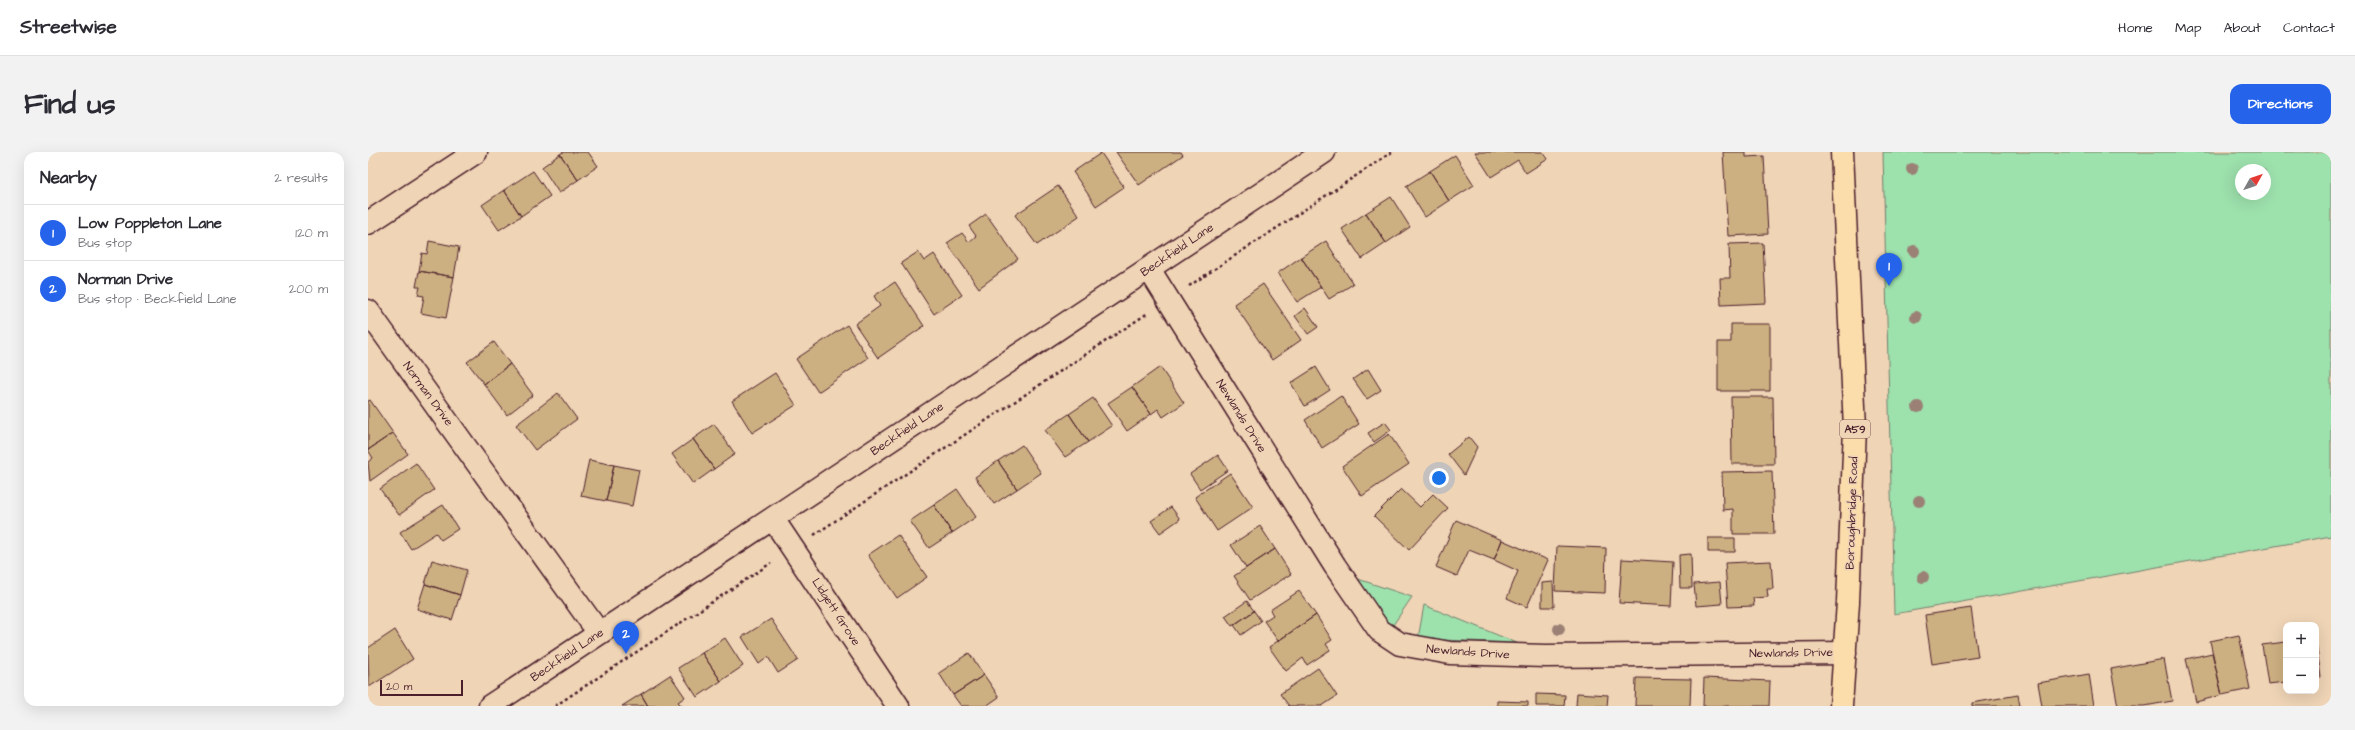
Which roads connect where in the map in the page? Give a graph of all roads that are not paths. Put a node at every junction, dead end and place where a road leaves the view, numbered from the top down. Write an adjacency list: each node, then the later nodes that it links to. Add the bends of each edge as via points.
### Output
1 (476, 152): 4 (street)
2 (1324, 152): 5 (street, Beckfield Lane)
3 (1842, 152): 9 (main road, Boroughbridge Road / A59, via 1855,428)
4 (368, 223)
5 (1149, 269): 7 (street, Beckfield Lane); 9 (street, Newlands Drive, via 1343,578 1379,630 1400,644 1450,653 1546,656)
6 (368, 311): 8 (street, Norman Drive)
7 (773, 518): 8 (street, Beckfield Lane); 11 (street, Lidgett Grove)
8 (599, 633): 10 (street, Beckfield Lane)
9 (1845, 653): 12 (main road, Boroughbridge Road / A59)
10 (490, 706)
11 (898, 706)
12 (1841, 706)

